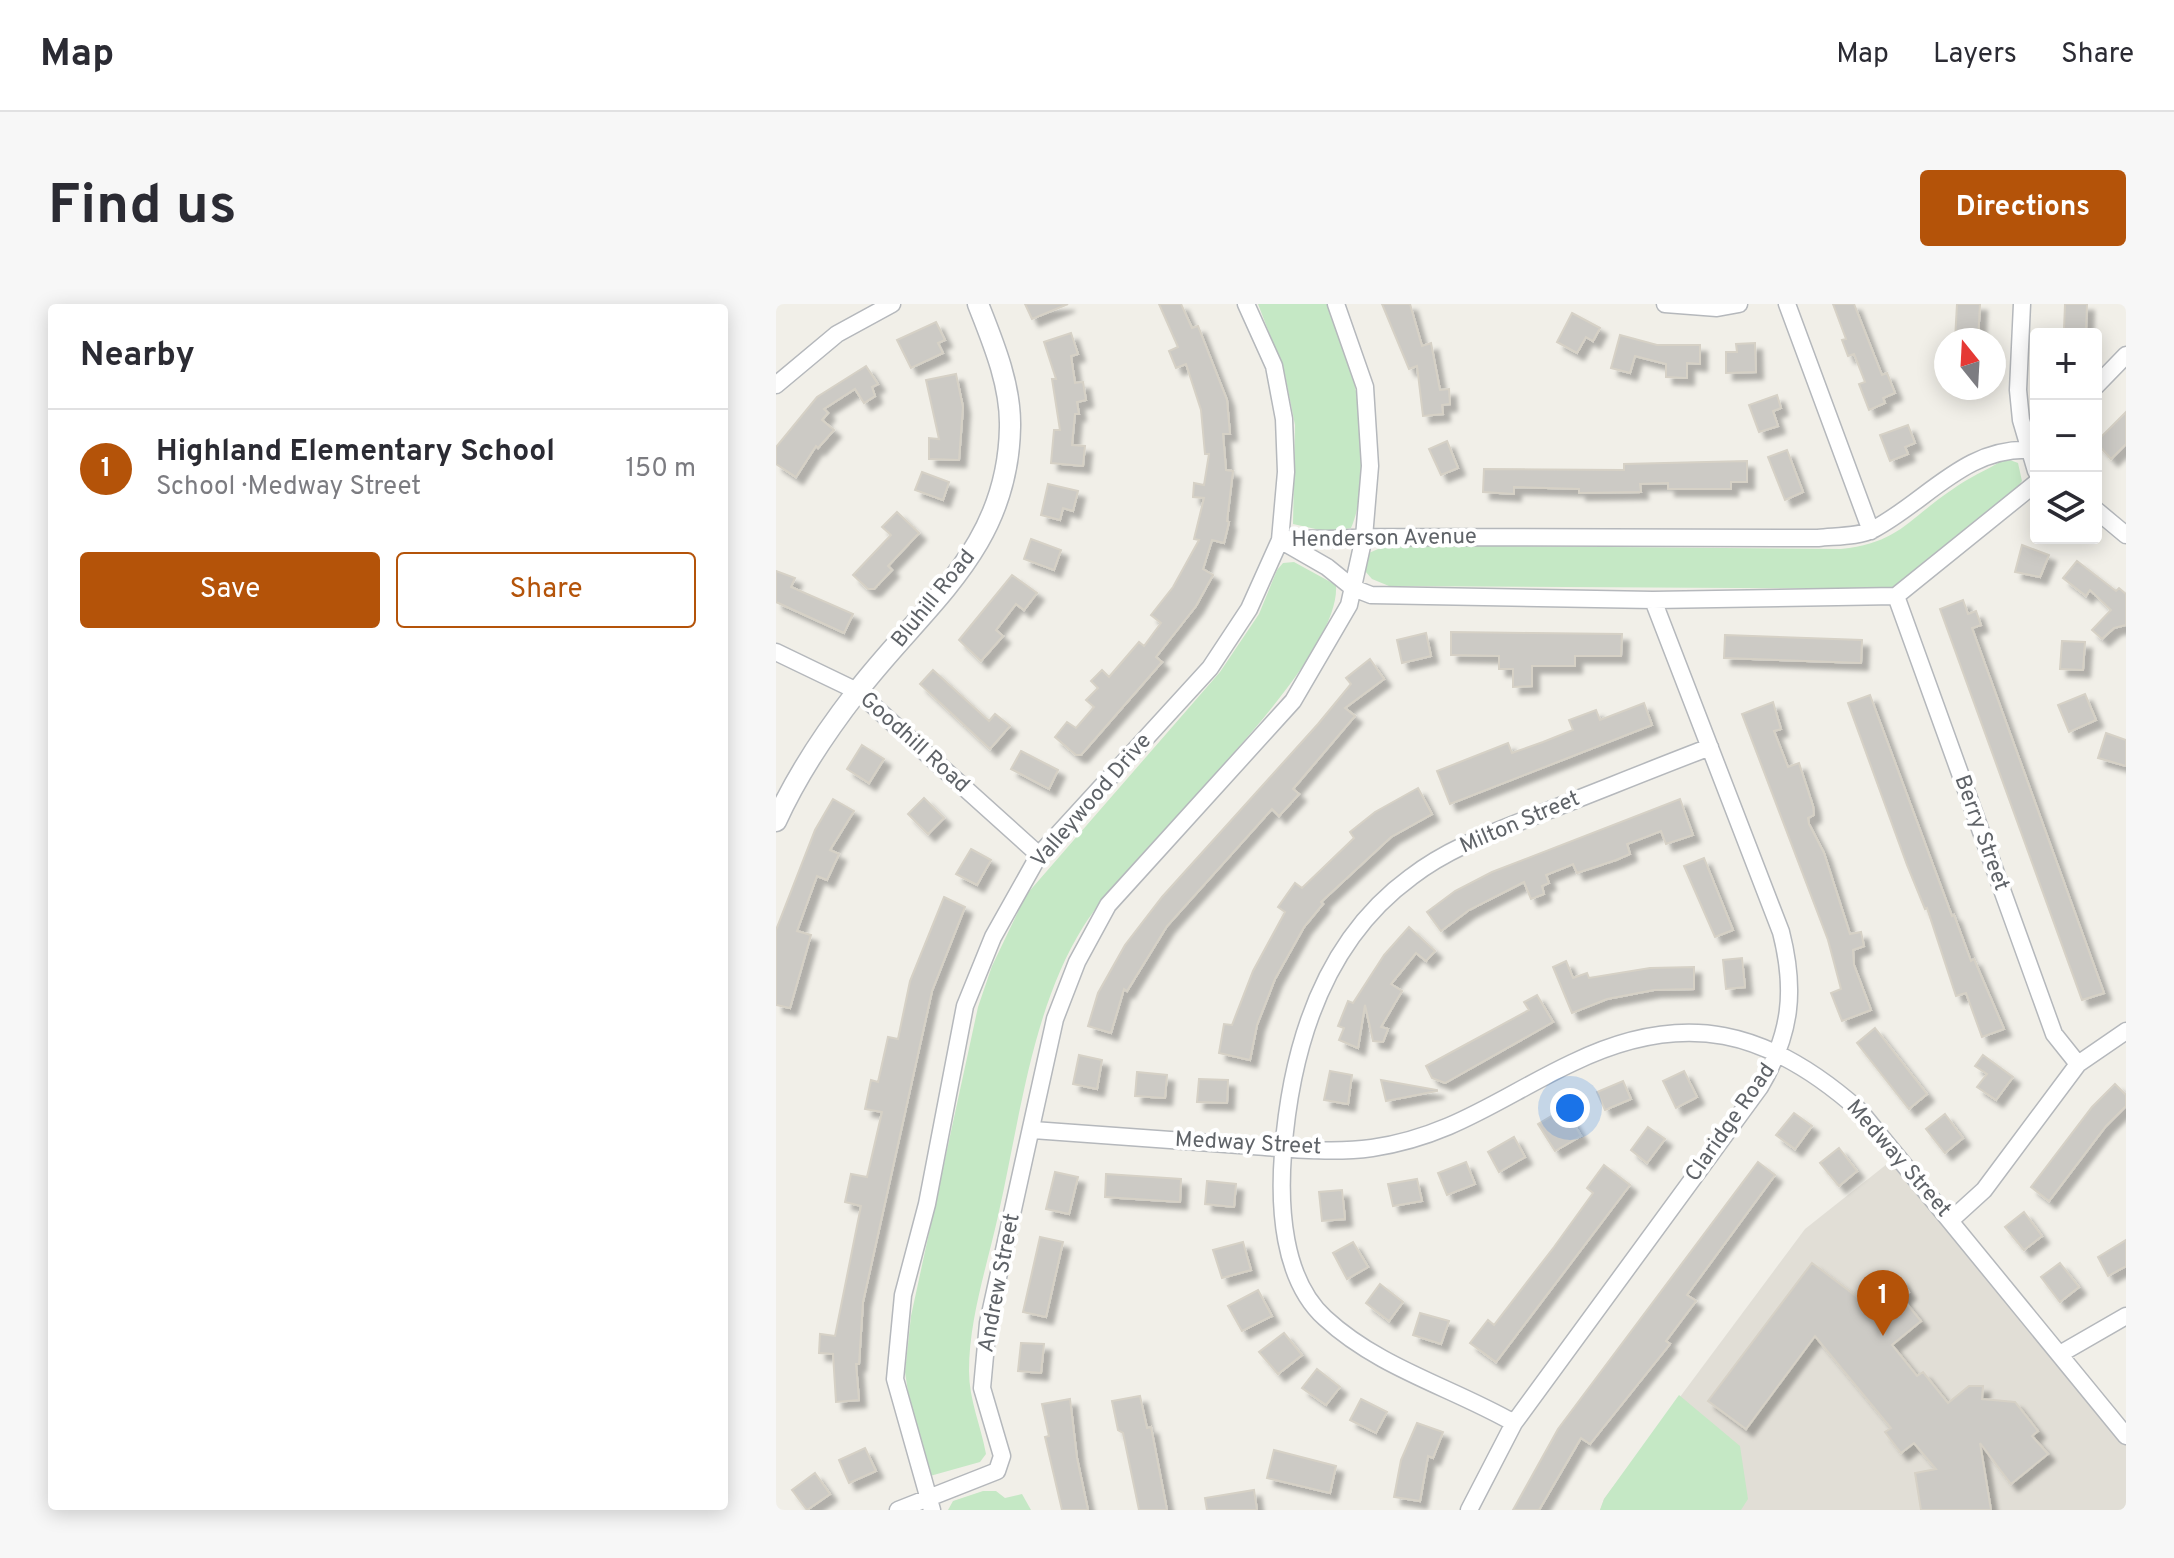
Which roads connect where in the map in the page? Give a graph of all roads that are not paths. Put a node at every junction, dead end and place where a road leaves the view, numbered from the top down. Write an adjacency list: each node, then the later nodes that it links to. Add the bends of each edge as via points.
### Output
1 (892, 304): 10 (street, via 837,334)
2 (978, 304): 24 (street, Bluhill Road, via 996,349 1010,426 1001,497 965,568)
3 (1246, 304): 19 (street, Valleywood Drive, via 1274,366 1284,419)
4 (1336, 304): 18 (street, via 1365,387 1370,466)
5 (1665, 304): 6 (street)
6 (1739, 304)
7 (1787, 304): 16 (street)
8 (2022, 304): 12 (street, via 2018,390 2021,420)
9 (2126, 355): 11 (street)
10 (778, 378)
11 (2102, 380)
12 (2030, 439)
13 (2030, 450): 16 (street, Henderson Avenue, via 2006,448 1963,467)
14 (2030, 488): 21 (street)
15 (2102, 515): 17 (street)
16 (1871, 531): 18 (street, Henderson Avenue, via 1818,538)
17 (2126, 535)
18 (1364, 537): 19 (street, Henderson Avenue); 20 (street)
19 (1280, 540): 20 (street, Henderson Avenue); 27 (street, Valleywood Drive, via 1249,609 1210,668)
20 (1353, 588): 22 (street, Henderson Avenue, via 1371,595); 31 (street, via 1349,605 1293,701 1108,905 1077,962 1055,1019)
21 (1896, 596): 22 (street, Henderson Avenue); 30 (street, Berry Street, via 2054,1034)
22 (1653, 600): 25 (street, Claridge Road)
23 (776, 652): 24 (street, Goodhill Road)
24 (857, 691): 26 (street, Bluhill Road, via 820,742); 27 (street, Goodhill Road)
25 (1710, 747): 29 (street, Claridge Road, via 1788,960 1789,1009); 32 (street, Milton Street, via 1466,843 1410,877 1352,935 1315,997 1294,1065)
26 (776, 821)
27 (1039, 855): 38 (street, Valleywood Drive, via 993,937 965,1006 927,1204 903,1295 895,1379)
28 (2126, 1031): 30 (street)
29 (1780, 1052): 32 (street, Medway Street, via 1712,1034 1674,1033 1625,1041 1439,1132 1371,1148); 33 (street, Medway Street, via 1825,1080 1860,1111); 36 (street, Claridge Road, via 1760,1087)
30 (2078, 1064): 33 (street, via 1984,1190)
31 (1033, 1130): 32 (street, Medway Street); 38 (street, Andrew Street, via 988,1323 982,1388 1002,1456 997,1471 949,1489)
32 (1284, 1148): 36 (street, Milton Street, via 1281,1194 1289,1252 1322,1316 1381,1361)
33 (1951, 1220): 35 (street, Medway Street)
34 (2126, 1316): 35 (street)
35 (2060, 1354): 37 (street, Medway Street)
36 (1514, 1423): 40 (street, Claridge Road)
37 (2126, 1436)
38 (929, 1504): 39 (street, Andrew Street)
39 (898, 1510)
40 (1469, 1510)

